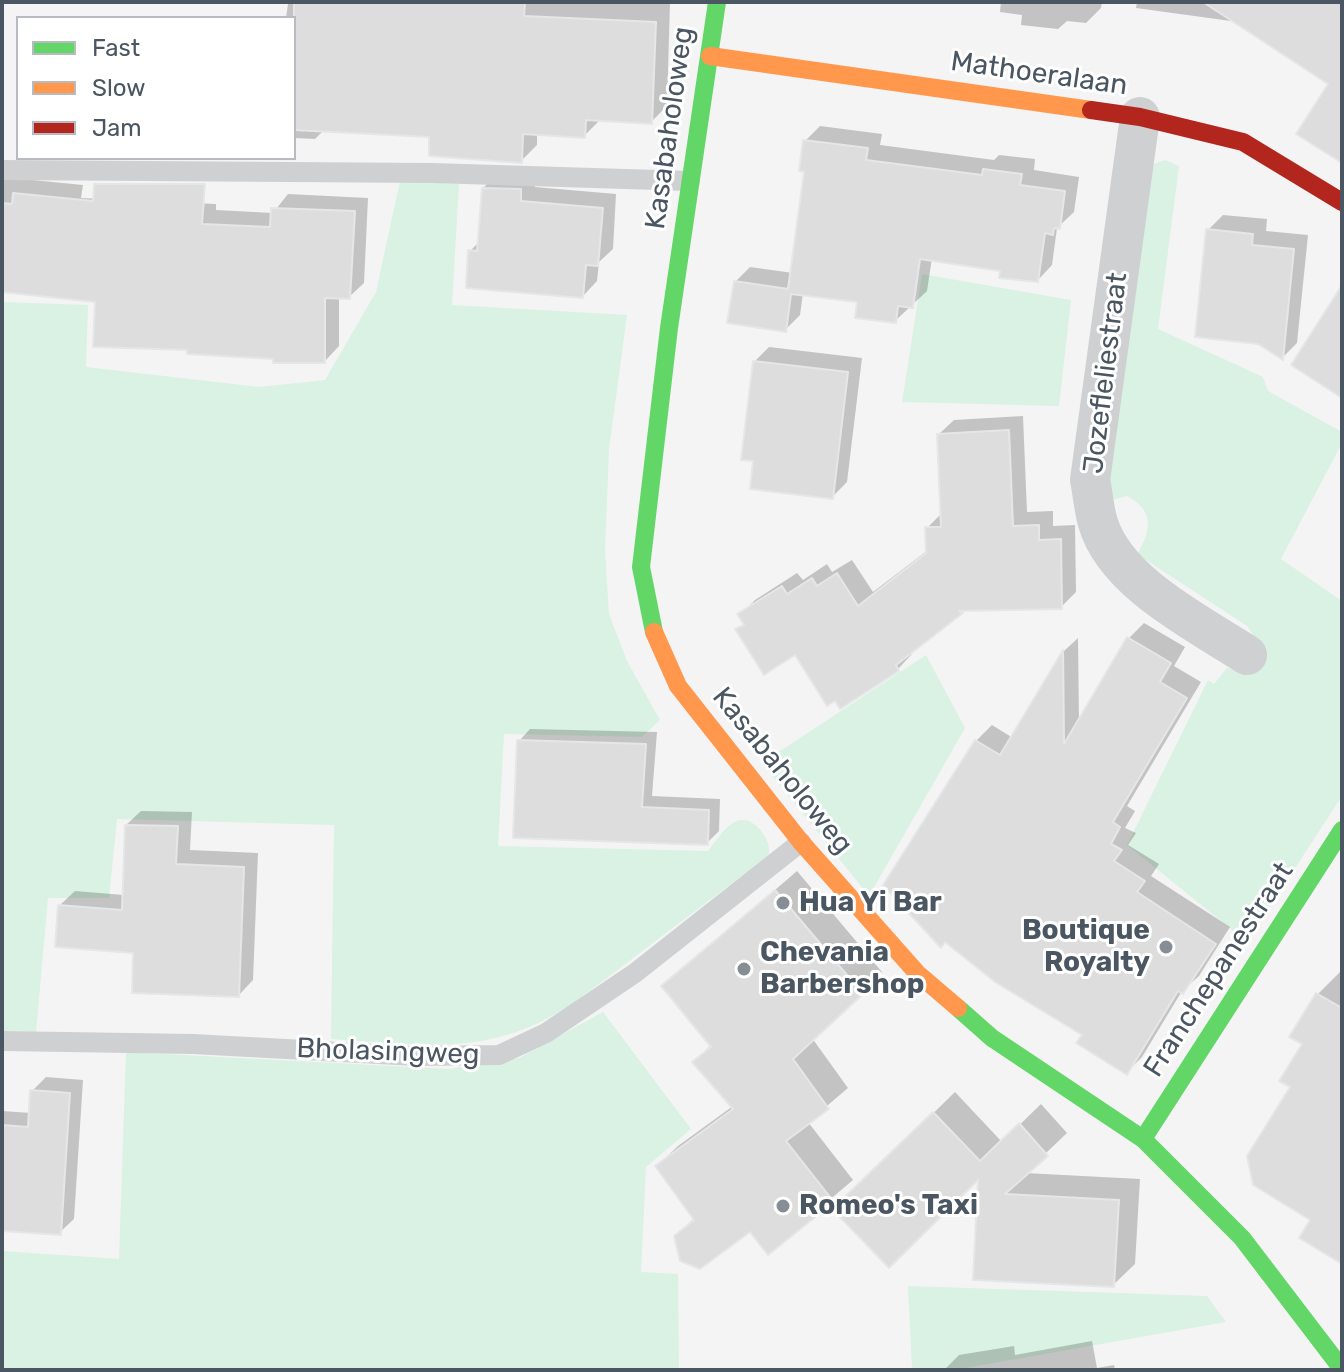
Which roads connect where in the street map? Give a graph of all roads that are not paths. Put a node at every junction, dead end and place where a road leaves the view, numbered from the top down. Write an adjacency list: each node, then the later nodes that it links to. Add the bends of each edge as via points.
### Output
1 (717, 2): 2 (street, Kasabaholoweg)
2 (710, 56): 3 (street, Mathoeralaan); 5 (street, Kasabaholoweg)
3 (1140, 117): 6 (street, Mathoeralaan, via 1243,142); 7 (street, Jozefleliestraat, via 1090,480 1098,524 1117,557 1159,599)
4 (2, 170): 5 (lane)
5 (690, 181): 9 (street, Kasabaholoweg, via 641,567 652,627 678,686)
6 (1342, 202)
7 (1247, 655)
8 (1342, 830): 11 (street, Franchepanestraat)
9 (801, 842): 10 (lane, Bholasingweg, via 635,973 546,1033 499,1055); 11 (street, Kasabaholoweg, via 917,973 992,1038)
10 (2, 1041)
11 (1143, 1139): 12 (street, Kasabaholoweg, via 1242,1238)
12 (1342, 1369)

